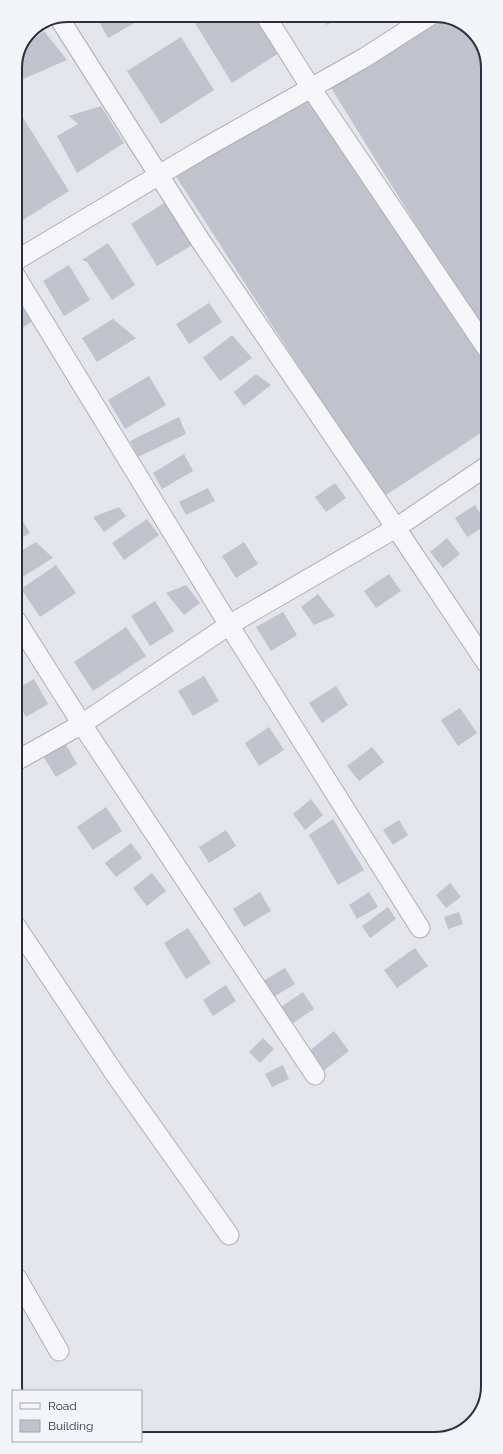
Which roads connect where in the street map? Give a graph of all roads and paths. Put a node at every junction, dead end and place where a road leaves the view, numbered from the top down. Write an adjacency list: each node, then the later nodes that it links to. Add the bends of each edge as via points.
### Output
1 (269, 22): 4 (street)
2 (420, 22): 4 (street)
3 (62, 23): 5 (street)
4 (311, 88): 5 (street); 8 (street)
5 (158, 176): 6 (street); 10 (street)
6 (22, 257)
7 (22, 286): 11 (street)
8 (481, 340)
9 (481, 470): 10 (street)
10 (396, 528): 11 (street); 13 (street)
11 (229, 626): 14 (street); 16 (street)
12 (22, 629): 14 (street)
13 (481, 655)
14 (82, 724): 15 (street); 18 (street)
15 (22, 758)
16 (420, 928)
17 (22, 935): 19 (street, via 117,1077)
18 (315, 1074)
19 (229, 1235)
20 (22, 1287): 21 (street)
21 (59, 1351)

